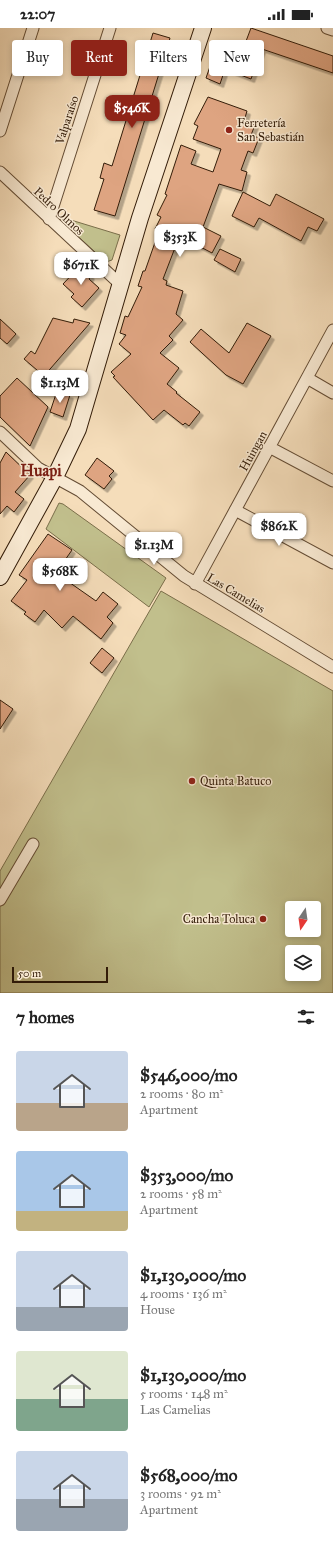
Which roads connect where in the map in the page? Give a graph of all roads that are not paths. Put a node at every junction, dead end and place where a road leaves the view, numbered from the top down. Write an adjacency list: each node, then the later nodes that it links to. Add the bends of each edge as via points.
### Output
1 (33, 28): 6 (street)
2 (110, 28): 8 (street, Valparaíso)
3 (203, 28): 9 (street)
4 (327, 28): 5 (street)
5 (333, 30)
6 (0, 131)
7 (0, 172): 8 (street, Pedro Olmos)
8 (49, 219): 9 (street, Pedro Olmos)
9 (120, 284): 15 (street, via 84,411)
10 (333, 330): 11 (street, Huingan)
11 (307, 378): 12 (street); 14 (street, Huingan)
12 (333, 393)
13 (0, 432): 15 (street, Las Camelias, via 38,468)
14 (269, 447): 16 (street); 17 (street, Huingan)
15 (56, 477): 19 (street); 20 (street, Las Camelias, via 84,494)
16 (333, 481)
17 (235, 510): 18 (street); 20 (street, Huingan)
18 (333, 563)
19 (0, 577)
20 (195, 584): 21 (street, Las Camelias)
21 (333, 667)
22 (33, 844): 23 (street)
23 (0, 900)

